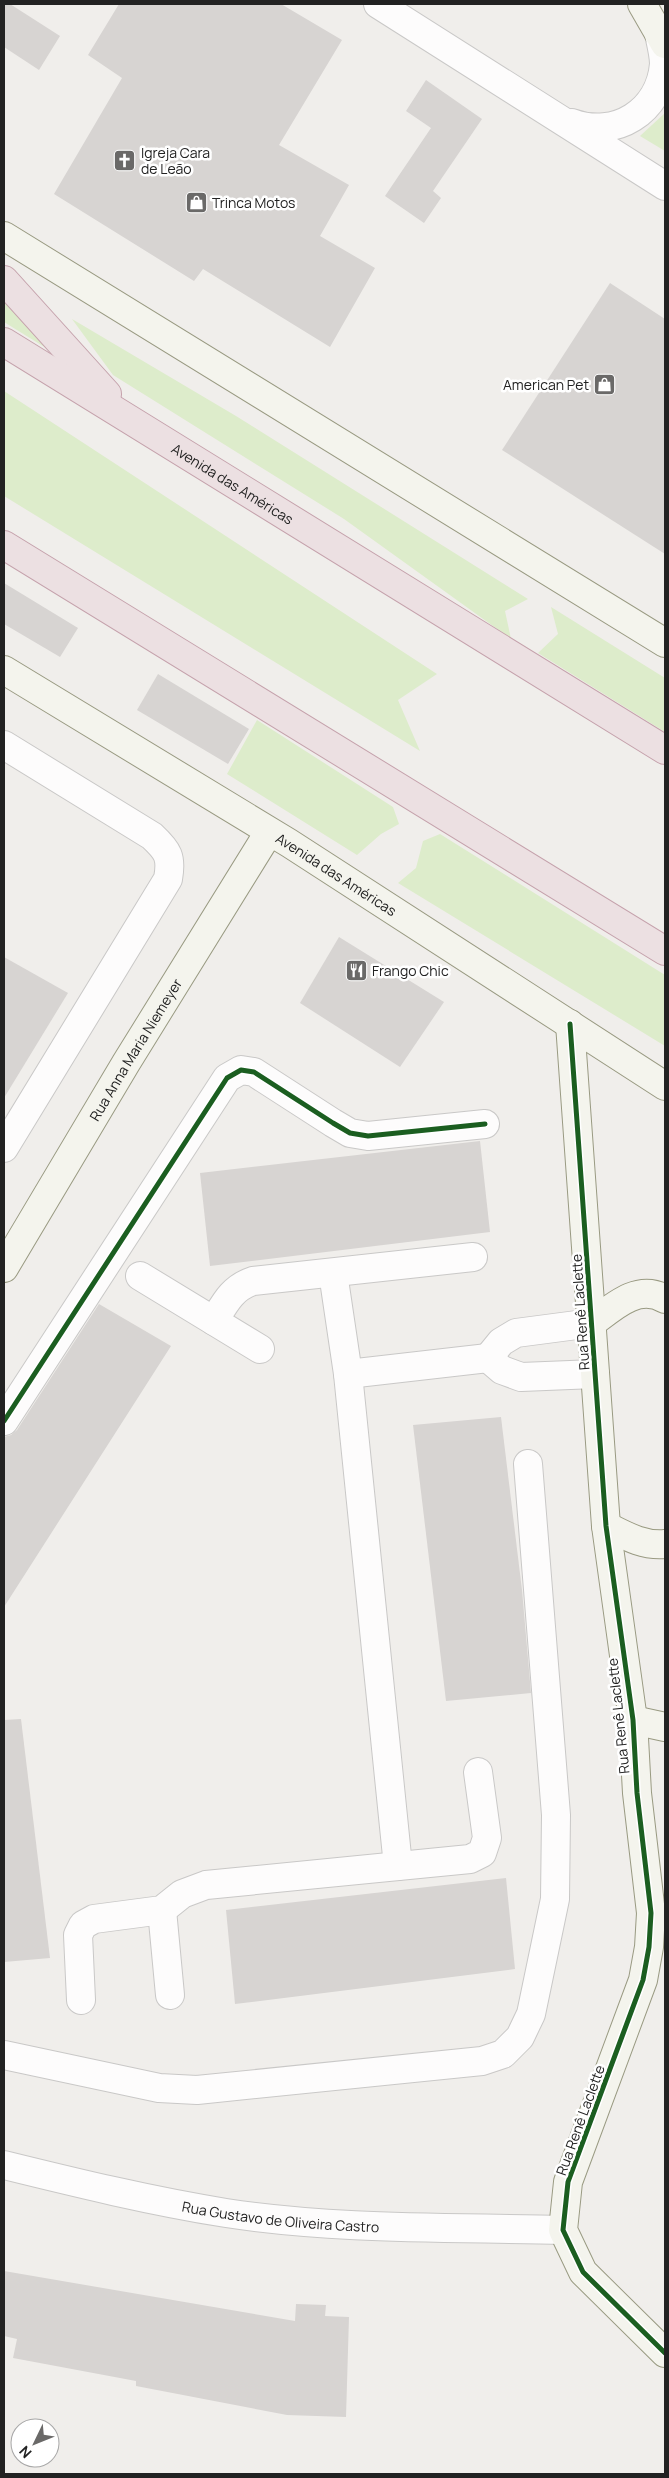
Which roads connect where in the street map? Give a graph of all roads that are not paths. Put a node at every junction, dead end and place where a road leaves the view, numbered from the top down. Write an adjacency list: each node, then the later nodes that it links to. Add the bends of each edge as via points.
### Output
1 (378, 4): 4 (street)
2 (642, 4): 3 (street)
3 (662, 38): 4 (street, via 664,64 657,91 640,113 616,126 588,129)
4 (561, 119): 5 (street)
5 (665, 186)
6 (4, 236): 11 (street)
7 (4, 280): 9 (highway)
8 (4, 342): 9 (highway, Avenida das Américas)
9 (128, 418): 14 (highway, Avenida das Américas)
10 (4, 545): 16 (highway)
11 (665, 643)
12 (4, 670): 15 (street, Avenida das Américas)
13 (4, 745): 20 (street, via 152,836 164,847 171,863 168,879)
14 (665, 750)
15 (269, 832): 17 (street, Avenida das Américas); 22 (street, Rua Anna Maria Niemeyer)
16 (665, 951)
17 (570, 1024): 18 (street, Avenida das Américas); 27 (street, Rua Renê Laclette)
18 (665, 1086)
19 (485, 1124): 32 (street, via 368,1136 350,1132 254,1072 241,1070 227,1078)
20 (4, 1148)
21 (473, 1257): 23 (street)
22 (4, 1268)
23 (333, 1273): 26 (street, via 241,1285); 30 (street)
24 (140, 1276): 26 (street)
25 (665, 1299): 27 (street, via 641,1294 622,1300)
26 (214, 1321): 28 (street)
27 (592, 1323): 29 (street, via 516,1333 501,1342); 31 (street, Rua Renê Laclette)
28 (260, 1349)
29 (488, 1358): 30 (street); 31 (street, via 502,1370 521,1377)
30 (348, 1374): 39 (street)
31 (595, 1374): 34 (street, Rua Renê Laclette)
32 (4, 1420)
33 (528, 1464): 44 (street, via 556,1815 555,1899 531,2014 520,2037 502,2054 482,2062 197,2090 159,2088)
34 (606, 1526): 35 (street, via 632,1540 652,1545); 36 (street, Rua Renê Laclette)
35 (665, 1544)
36 (633, 1720): 37 (street); 41 (street, Rua Renê Laclette)
37 (665, 1727)
38 (478, 1772): 39 (street, via 487,1838 482,1853 470,1859)
39 (398, 1866): 40 (street, via 206,1885 182,1894)
40 (162, 1910): 42 (street); 43 (street, via 94,1919 83,1925 78,1935)
41 (654, 1978): 46 (street, Rua Renê Laclette, via 568,2182)
42 (170, 1995)
43 (81, 2000)
44 (4, 2055)
45 (4, 2165): 46 (street, Rua Gustavo de Oliveira Castro, via 116,2192 227,2213 337,2225)
46 (563, 2230): 47 (street, via 583,2272)
47 (665, 2353)

